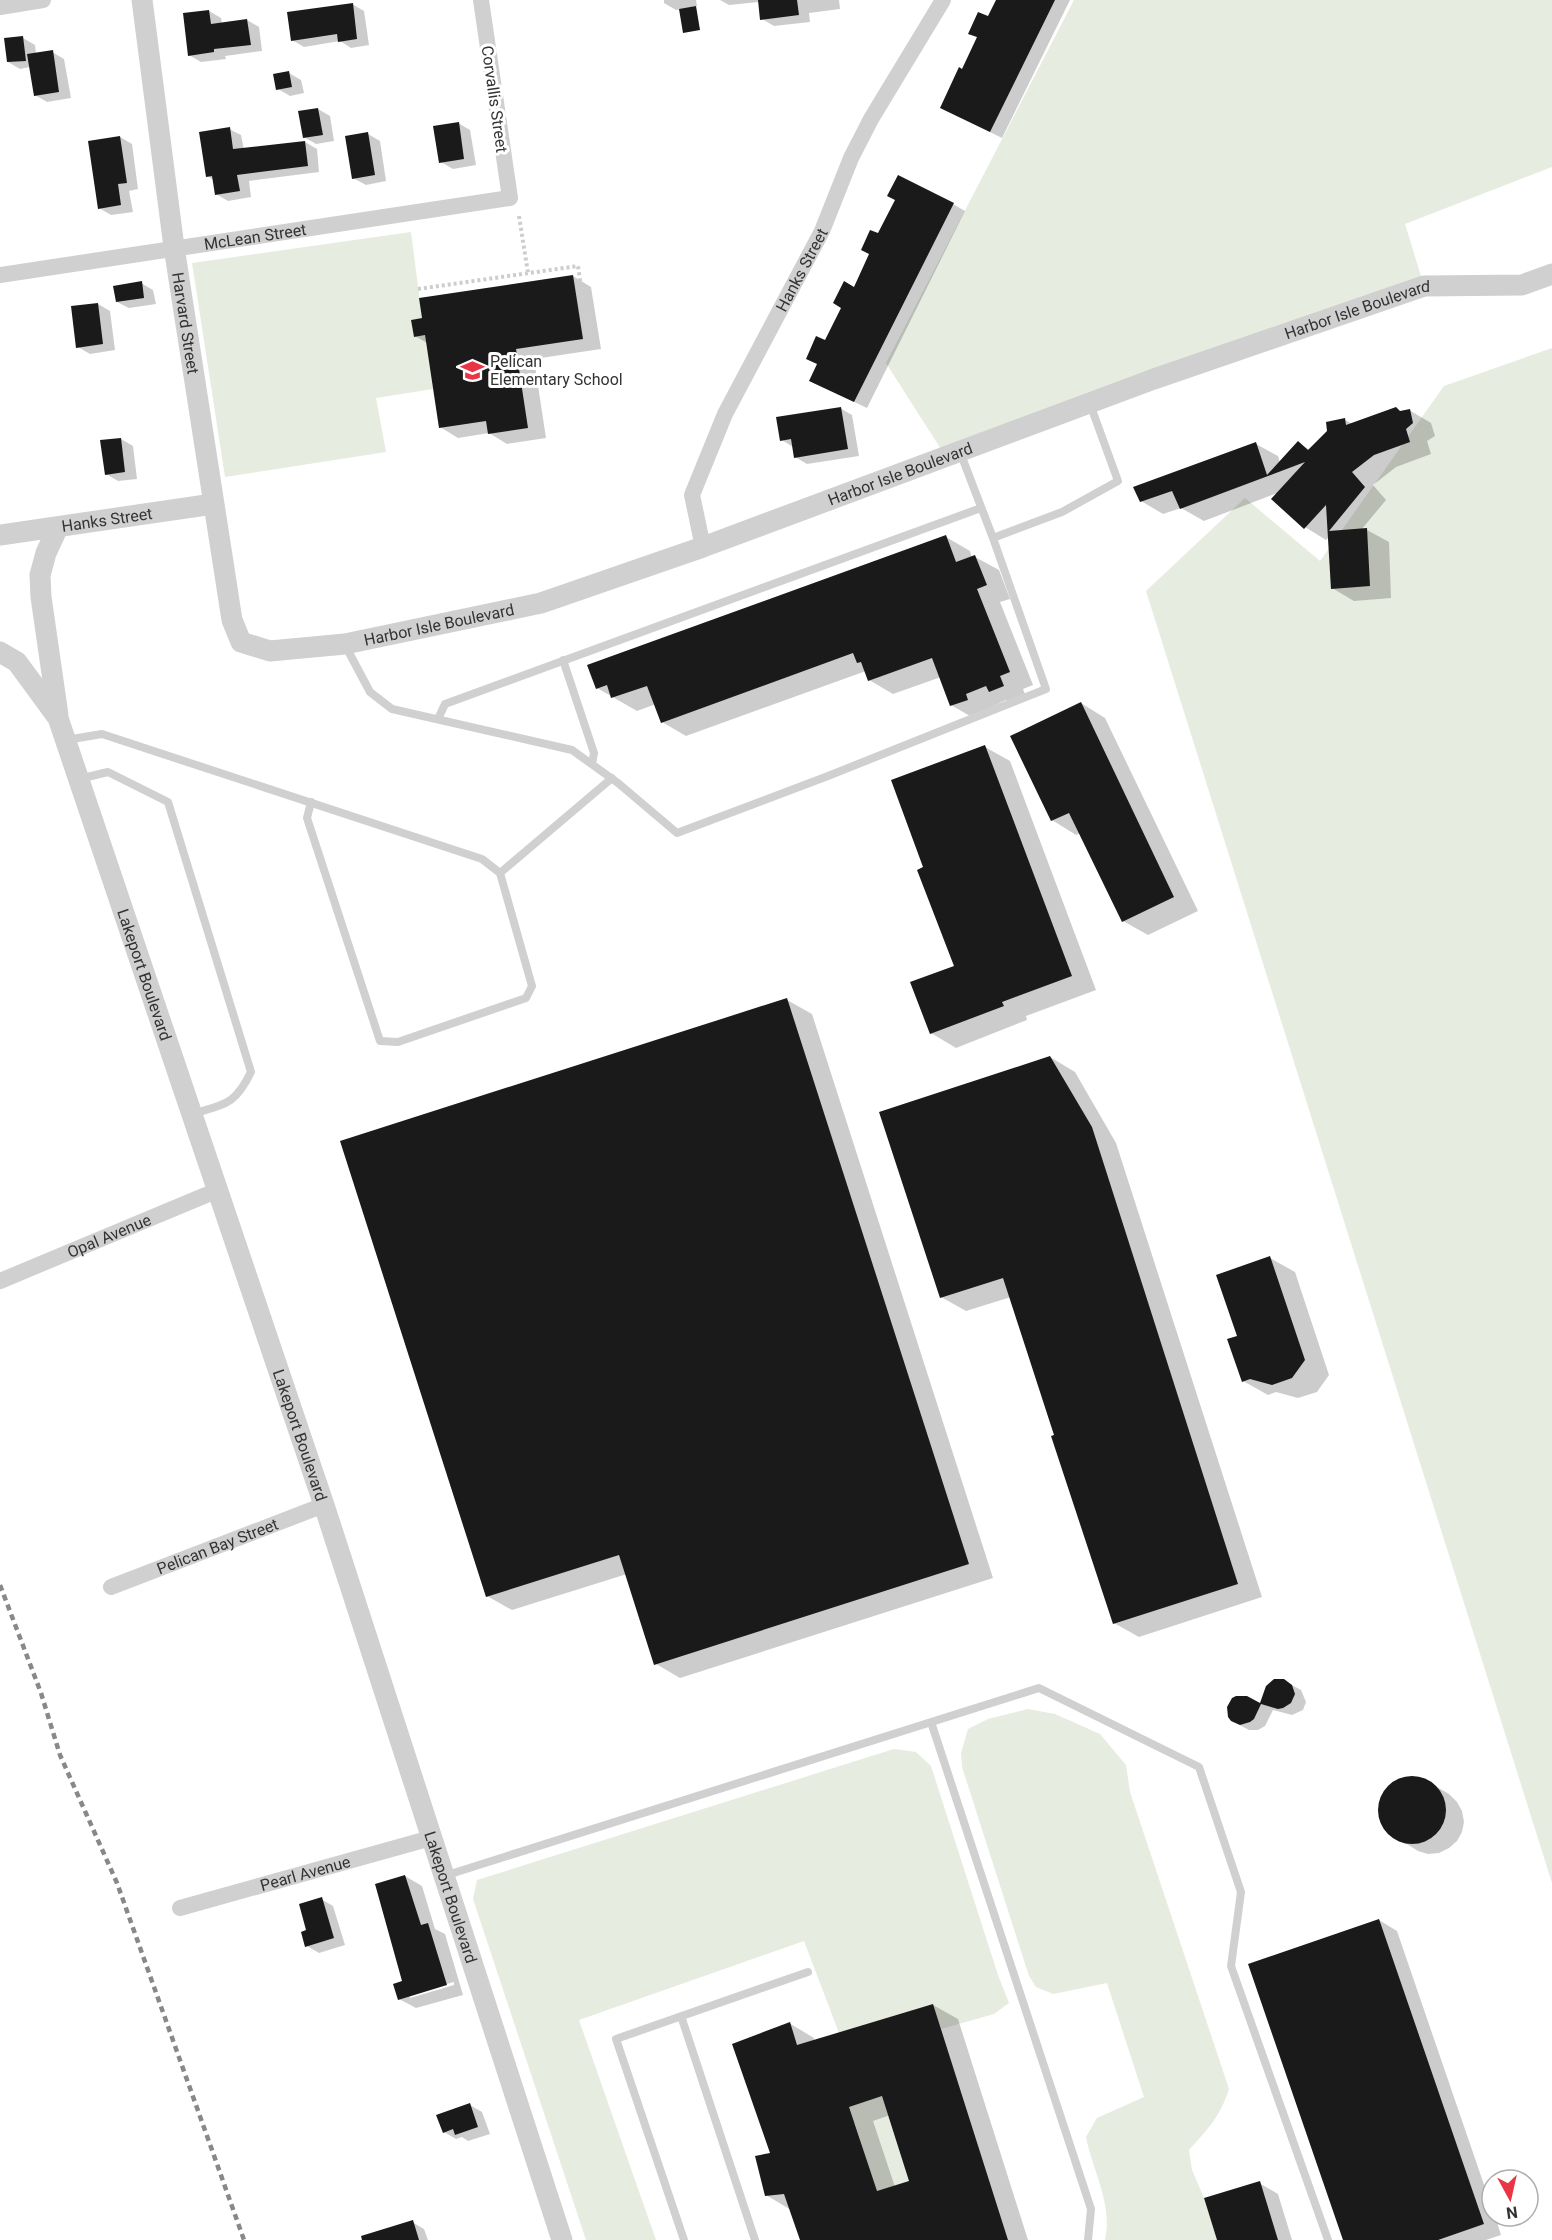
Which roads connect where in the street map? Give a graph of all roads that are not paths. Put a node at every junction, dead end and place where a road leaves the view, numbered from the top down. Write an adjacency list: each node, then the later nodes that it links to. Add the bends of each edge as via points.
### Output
1 (43, 0): 5 (street)
2 (142, 0): 7 (street, Harvard Street)
3 (481, 0): 6 (street, Corvallis Street)
4 (943, 0): 17 (street, Hanks Street, via 871,120 822,231 725,414 692,495)
5 (0, 7)
6 (510, 198): 7 (street, McLean Street)
7 (174, 247): 9 (street, McLean Street); 12 (street, Harvard Street)
8 (1552, 274): 10 (street, Harbor Isle Boulevard, via 1522,285 1424,286)
9 (0, 275)
10 (1090, 404): 11 (street, Harbor Isle Boulevard); 16 (lane, via 1118,481 1062,512)
11 (960, 452): 13 (lane); 17 (street, Harbor Isle Boulevard)
12 (213, 504): 14 (street, Hanks Street); 18 (street, Harvard Street, via 232,620)
13 (981, 508): 16 (lane); 21 (lane)
14 (58, 526): 15 (street, Hanks Street); 22 (street, via 40,575)
15 (0, 535)
16 (993, 538): 26 (lane, via 1046,689 677,832)
17 (703, 548): 19 (street, Harbor Isle Boulevard, via 541,603)
18 (241, 642): 19 (street, Harbor Isle Boulevard, via 270,651)
19 (345, 644): 23 (lane, via 370,692 392,709)
20 (0, 652): 22 (street, Lakeport Boulevard, via 17,662)
21 (563, 660): 23 (lane, via 445,704); 25 (lane, via 594,753)
22 (58, 718): 24 (street, Lakeport Boulevard)
23 (438, 719): 25 (lane, via 572,750)
24 (66, 740): 27 (street, Lakeport Boulevard); 28 (lane, via 102,734)
25 (592, 764): 26 (lane)
26 (612, 778): 29 (lane)
27 (79, 780): 30 (street, Lakeport Boulevard); 30 (lane, via 108,772 168,802 251,1072 229,1103)
28 (310, 802): 29 (lane, via 483,859); 29 (lane, via 308,818 380,1041 398,1042 526,998 532,986)
29 (500, 873)
30 (192, 1114): 31 (street, Lakeport Boulevard)
31 (218, 1190): 32 (street, Opal Avenue); 33 (street, Lakeport Boulevard)
32 (0, 1281)
33 (324, 1505): 34 (street, Pelican Bay Street); 36 (street, Lakeport Boulevard)
34 (111, 1587)
35 (931, 1722): 37 (lane); 44 (lane, via 1091,2209); 45 (lane, via 1039,1688 1199,1767 1241,1892 1231,1966)
36 (431, 1838): 37 (street, Lakeport Boulevard); 38 (street, Pearl Avenue)
37 (444, 1876): 41 (street, Lakeport Boulevard)
38 (180, 1908)
39 (808, 1972): 40 (lane)
40 (681, 2016): 42 (lane, via 616,2038); 43 (lane)
41 (562, 2240)
42 (684, 2240)
43 (755, 2240)
44 (1088, 2240)
45 (1328, 2240)

